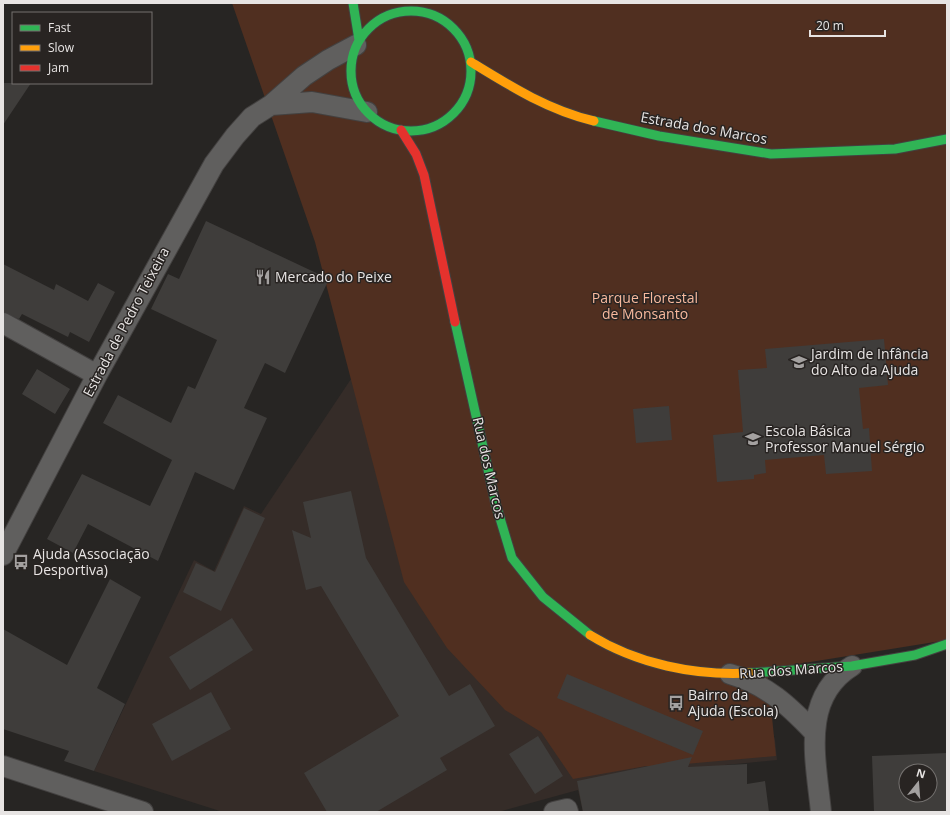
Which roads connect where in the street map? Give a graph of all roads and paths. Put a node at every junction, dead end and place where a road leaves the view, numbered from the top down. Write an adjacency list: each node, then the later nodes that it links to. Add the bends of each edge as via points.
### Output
1 (353, 3): 4 (street)
2 (410, 3): 3 (street)
3 (424, 12): 4 (street, via 405,10 387,15 371,25); 5 (street, via 441,18 455,30 465,44)
4 (357, 43): 6 (street, Estrada de Pedro Teixeira, via 304,76); 7 (street, via 351,63 351,81 356,98)
5 (471, 62): 8 (street, via 471,81 465,98 453,114 438,124 420,130); 9 (street, Estrada dos Marcos, via 519,92 551,107 591,120 659,136 771,154 895,149)
6 (271, 106): 7 (street, Estrada de Pedro Teixeira, via 312,102); 11 (street, Estrada de Pedro Teixeira, via 252,117 214,164)
7 (367, 112): 8 (street, via 383,124)
8 (401, 130): 15 (street, Rua dos Marcos, via 416,154 424,175 496,505 512,558 543,597 584,631 606,644 654,664)
9 (947, 139)
10 (3, 323): 11 (street)
11 (97, 375): 12 (street, Estrada de Pedro Teixeira)
12 (3, 555)
13 (947, 644): 14 (street, Rua dos Marcos, via 915,655)
14 (852, 666): 15 (street, Rua dos Marcos); 16 (street, Rua dos Marcos, via 836,677 827,689)
15 (730, 674): 16 (street, Rua dos Marcos, via 777,696)
16 (814, 732): 21 (street, Rua dos Marcos)
17 (3, 766): 18 (street)
18 (143, 812)
19 (554, 812): 20 (street, via 567,808)
20 (568, 812)
21 (821, 812)

